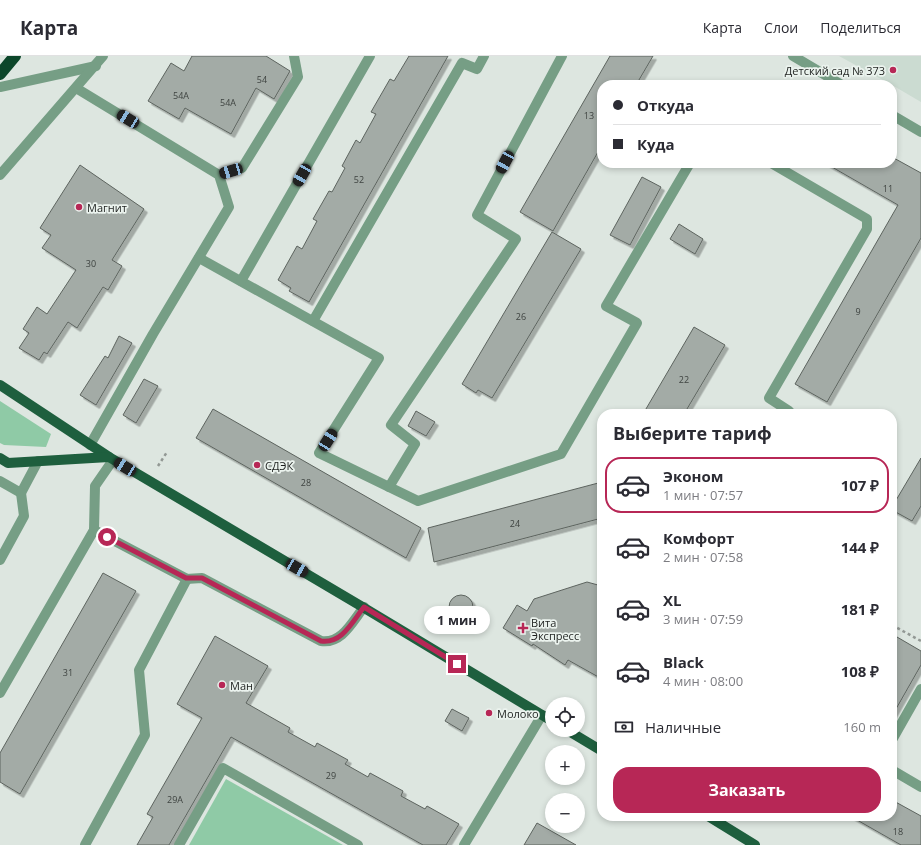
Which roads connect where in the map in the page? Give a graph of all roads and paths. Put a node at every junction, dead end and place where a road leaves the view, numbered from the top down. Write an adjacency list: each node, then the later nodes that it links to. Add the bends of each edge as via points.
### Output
1 (15, 56): 9 (highway)
2 (103, 56): 8 (street)
3 (294, 56): 17 (street, via 298,77 242,168)
4 (370, 56): 20 (street)
5 (484, 56): 21 (street, via 476,69 462,63)
6 (562, 56): 31 (street, via 477,216 516,239 390,425 415,444)
7 (793, 56): 10 (street)
8 (96, 66): 11 (street); 12 (street)
9 (0, 74)
10 (834, 80)
11 (0, 87)
12 (76, 88): 17 (street); 18 (street)
13 (897, 118): 14 (street)
14 (921, 132)
15 (687, 168): 31 (street, via 606,306 637,323 561,454 418,501)
16 (780, 168): 23 (street, via 867,219 867,229 769,398)
17 (220, 174): 19 (street, via 229,208)
18 (0, 175)
19 (199, 258): 20 (street); 24 (street)
20 (241, 281): 21 (street)
21 (313, 322): 31 (street, via 379,358 320,453)
22 (0, 386): 24 (main road)
23 (785, 409)
24 (90, 445): 27 (main road)
25 (167, 452): 29 (path)
26 (0, 458): 28 (main road, via 8,463)
27 (111, 458): 28 (main road); 33 (street, via 95,486); 36 (main road)
28 (38, 461): 32 (street)
29 (158, 466)
30 (0, 481): 32 (street)
31 (389, 487)
32 (22, 493): 34 (street, via 24,516)
33 (94, 530): 35 (street); 40 (street)
34 (0, 560)
35 (186, 578): 36 (street, via 202,578 321,641 338,639); 49 (street, via 139,670 145,735)
36 (364, 607): 41 (main road)
37 (897, 628): 38 (path)
38 (921, 641)
39 (921, 689): 43 (street)
40 (0, 693)
41 (542, 715): 42 (main road); 52 (street)
42 (545, 717)
43 (897, 731)
44 (579, 737): 45 (main road)
45 (597, 748)
46 (897, 773): 47 (street)
47 (921, 787)
48 (716, 821): 53 (main road)
49 (85, 845)
50 (179, 845): 51 (street, via 223,768)
51 (358, 845)
52 (464, 845)
53 (755, 845)

